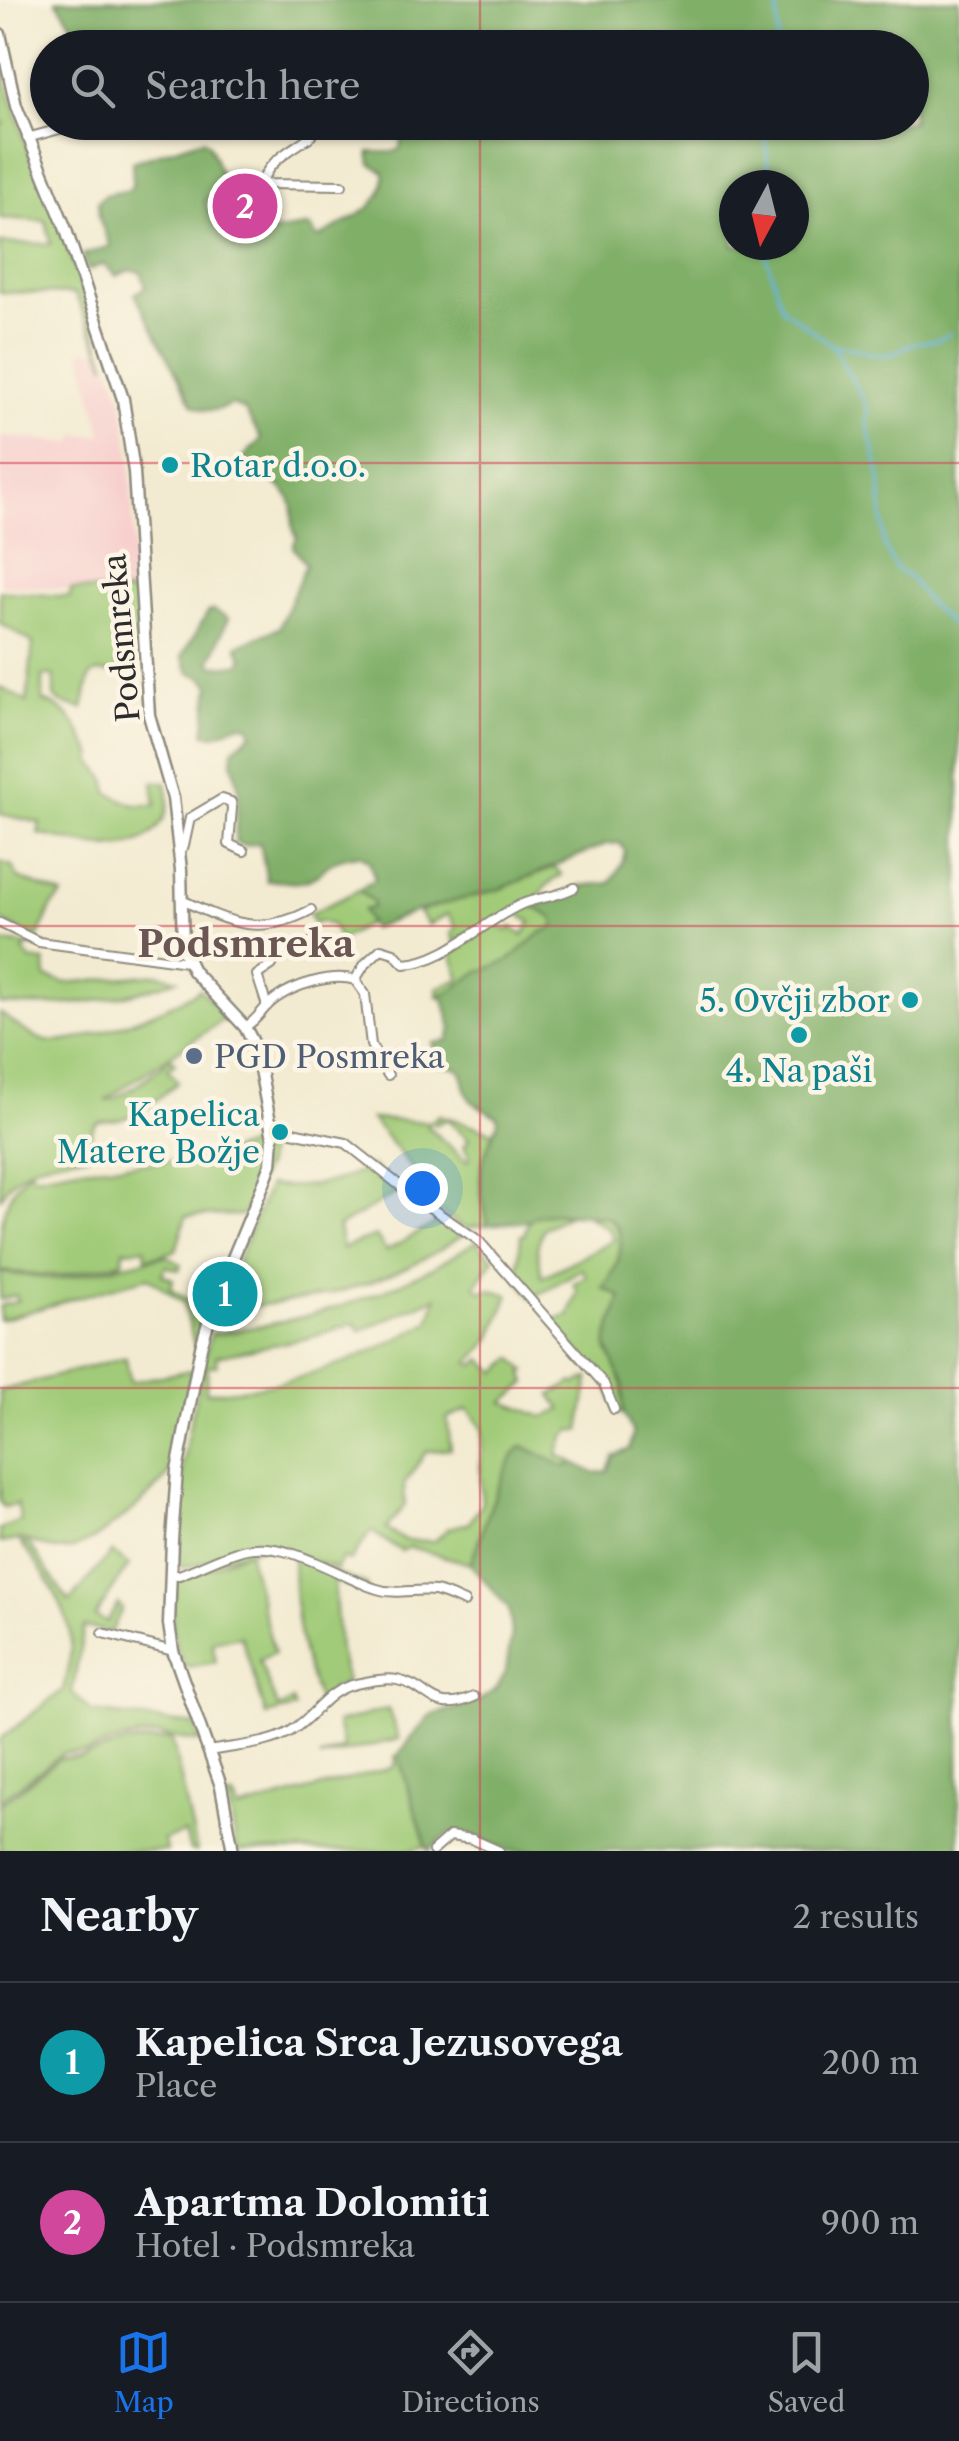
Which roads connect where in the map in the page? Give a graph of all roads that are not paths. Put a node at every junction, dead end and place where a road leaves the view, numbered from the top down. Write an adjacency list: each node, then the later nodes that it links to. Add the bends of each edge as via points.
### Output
1 (0, 34): 3 (street, Podsmreka)
2 (30, 137): 3 (street)
3 (27, 138): 6 (street, Podsmreka, via 65,227 125,406 149,715 174,798)
4 (305, 140): 5 (street, via 280,157 262,184)
5 (342, 185)
6 (180, 851): 7 (street, via 190,818 222,798 232,808 229,844); 9 (street, Podsmreka)
7 (244, 851)
8 (574, 888): 14 (street, via 517,906 417,962 404,964 380,949)
9 (182, 900): 10 (street, via 236,924 281,922); 13 (street, Podsmreka)
10 (311, 910)
11 (0, 923): 13 (street, via 40,942)
12 (310, 943): 15 (street, via 276,954 272,966 257,975)
13 (187, 962): 16 (street)
14 (355, 980): 15 (street, via 307,985); 17 (street, via 365,994 371,1045)
15 (267, 1006): 16 (street)
16 (245, 1027): 18 (street)
17 (388, 1075)
18 (271, 1121): 19 (street, via 346,1143 478,1240 604,1384); 20 (street, via 270,1164 201,1347 176,1471)
19 (614, 1409)
20 (170, 1574): 21 (street, via 260,1548 374,1588 435,1591); 23 (street)
21 (464, 1602)
22 (102, 1633): 23 (street)
23 (173, 1651): 25 (street)
24 (474, 1697): 25 (street, via 448,1705 395,1679 350,1684 327,1695 289,1732)
25 (208, 1751): 26 (street)
26 (233, 1851)
27 (433, 1851): 28 (street, via 450,1836)
28 (500, 1851)

